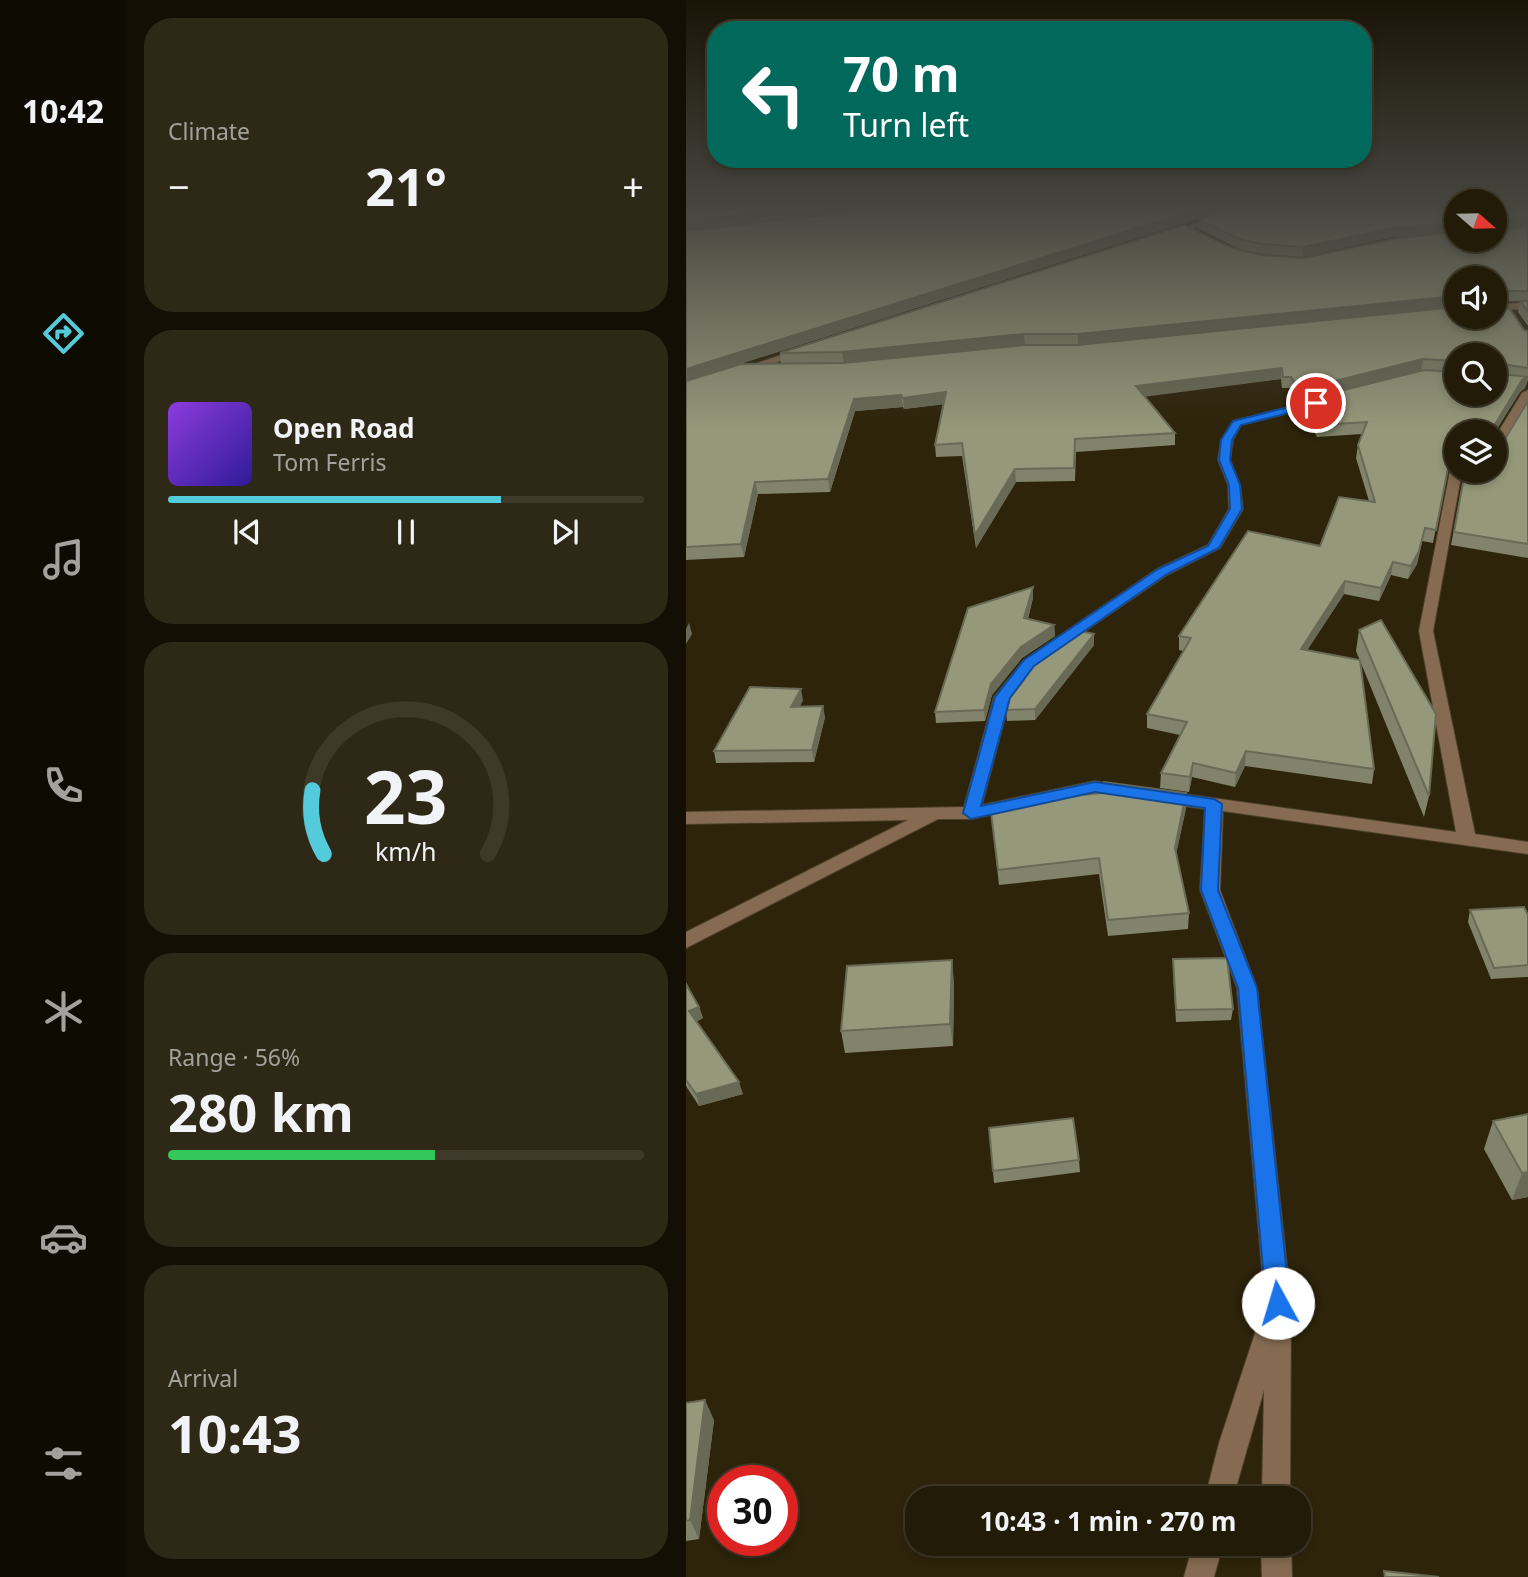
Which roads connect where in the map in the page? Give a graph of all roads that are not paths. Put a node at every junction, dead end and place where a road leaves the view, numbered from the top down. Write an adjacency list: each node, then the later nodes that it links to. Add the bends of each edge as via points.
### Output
1 (1528, 306): 2 (street)
2 (1507, 307)
3 (1507, 312): 4 (street)
4 (1514, 316)
5 (807, 350): 6 (street, via 737,372)
6 (781, 370)
7 (1528, 393): 9 (street)
8 (1343, 396): 12 (street, via 1237,423 1227,440 1224,460 1234,485 1236,509 1213,548 1162,572 1029,663 1002,697)
9 (1507, 428)
10 (1454, 483): 15 (street, via 1426,631)
11 (1214, 804): 12 (street, via 1095,787); 15 (street); 18 (street, via 1210,890 1247,988)
12 (971, 813): 13 (street)
13 (935, 814): 14 (street); 17 (street)
14 (686, 818)
15 (1467, 840): 16 (street)
16 (1528, 848)
17 (686, 942)
18 (1278, 1303): 19 (street); 20 (street)
19 (1222, 1486)
20 (1276, 1486)
21 (1205, 1556): 23 (street)
22 (1276, 1556): 24 (street)
23 (1199, 1577)
24 (1277, 1577)

